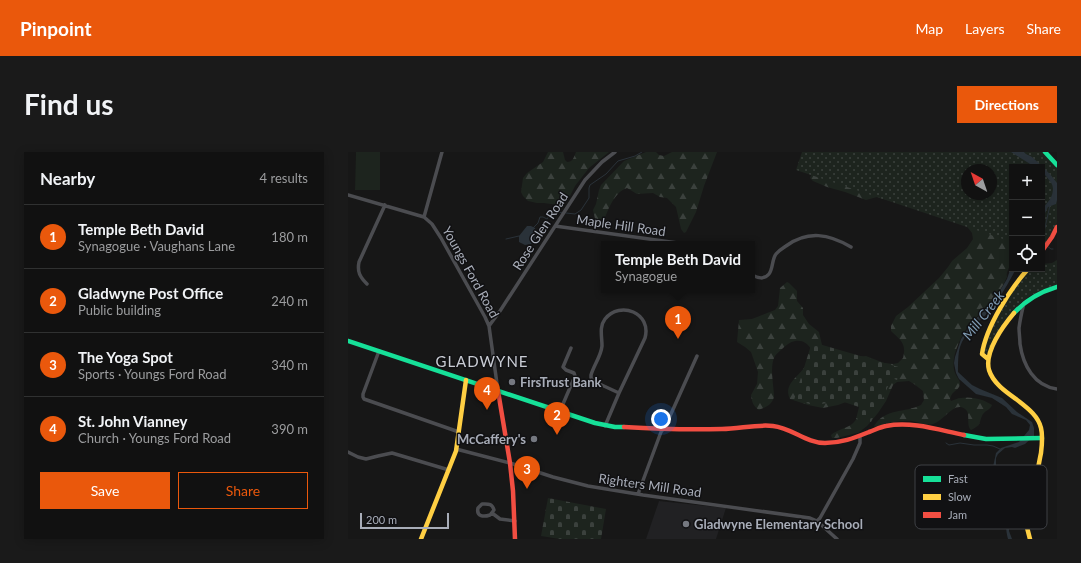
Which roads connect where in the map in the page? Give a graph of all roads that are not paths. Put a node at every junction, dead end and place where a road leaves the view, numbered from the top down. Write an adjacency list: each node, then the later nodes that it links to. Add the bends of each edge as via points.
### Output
1 (442, 152): 7 (street)
2 (614, 152): 8 (street, Rose Glen Road, via 585,180)
3 (1045, 152): 4 (main road)
4 (1057, 165)
5 (348, 195): 6 (street)
6 (385, 206): 7 (street); 15 (street, via 360,258 358,270)
7 (424, 217): 18 (street, Youngs Ford Road, via 441,238)
8 (555, 226): 10 (street, Maple Hill Road); 18 (street, Rose Glen Road)
9 (1057, 227): 12 (main road)
10 (663, 241)
11 (850, 247): 14 (street, via 825,236 803,236 775,255 770,273 764,278)
12 (1045, 247)
13 (1025, 272): 23 (main road, via 1009,293 987,337 982,354)
14 (755, 277)
15 (367, 284)
16 (1057, 287): 17 (main road, via 1038,293)
17 (1024, 303): 23 (main road, via 1003,329); 25 (street, via 1019,332 1024,362 1037,381)
18 (489, 326): 26 (street, Youngs Ford Road)
19 (348, 341): 21 (main road)
20 (571, 348): 28 (street, via 563,367 575,376)
21 (379, 352): 24 (main road); 31 (street, via 363,394 364,399)
22 (697, 356): 30 (street)
23 (988, 359): 33 (main road, via 993,380 1035,415)
24 (466, 380): 26 (main road); 31 (main road)
25 (1057, 389)
26 (498, 391): 28 (main road); 36 (main road, Youngs Ford Road)
27 (619, 393): 27 (street, via 593,381 591,375 601,349 601,329 604,321 614,312 627,310 642,318 646,325 646,333); 29 (street)
28 (560, 411): 29 (main road)
29 (605, 426): 30 (main road)
30 (663, 429): 32 (main road, via 774,426 814,442 825,443 838,443); 39 (street)
31 (459, 432): 34 (main road)
32 (860, 436): 33 (main road, via 885,426 915,424 981,438); 42 (street, via 860,443 853,459)
33 (1042, 438): 37 (main road)
34 (456, 449): 36 (street, Righters Mill Road); 38 (main road)
35 (348, 452): 38 (street, via 366,459 392,453)
36 (510, 463): 39 (street, Righters Mill Road, via 588,486); 41 (main road, Youngs Ford Road)
37 (1039, 465)
38 (449, 470): 44 (main road)
39 (638, 494): 42 (street, Righters Mill Road, via 806,517)
40 (492, 513): 40 (street, via 481,516 477,509 481,504 489,504 494,510); 41 (street, via 500,519)
41 (514, 521): 45 (main road, Youngs Ford Road)
42 (816, 521): 46 (street, Righters Mill Road)
43 (1028, 529): 47 (main road)
44 (421, 539)
45 (515, 539)
46 (838, 539)
47 (1030, 539)

